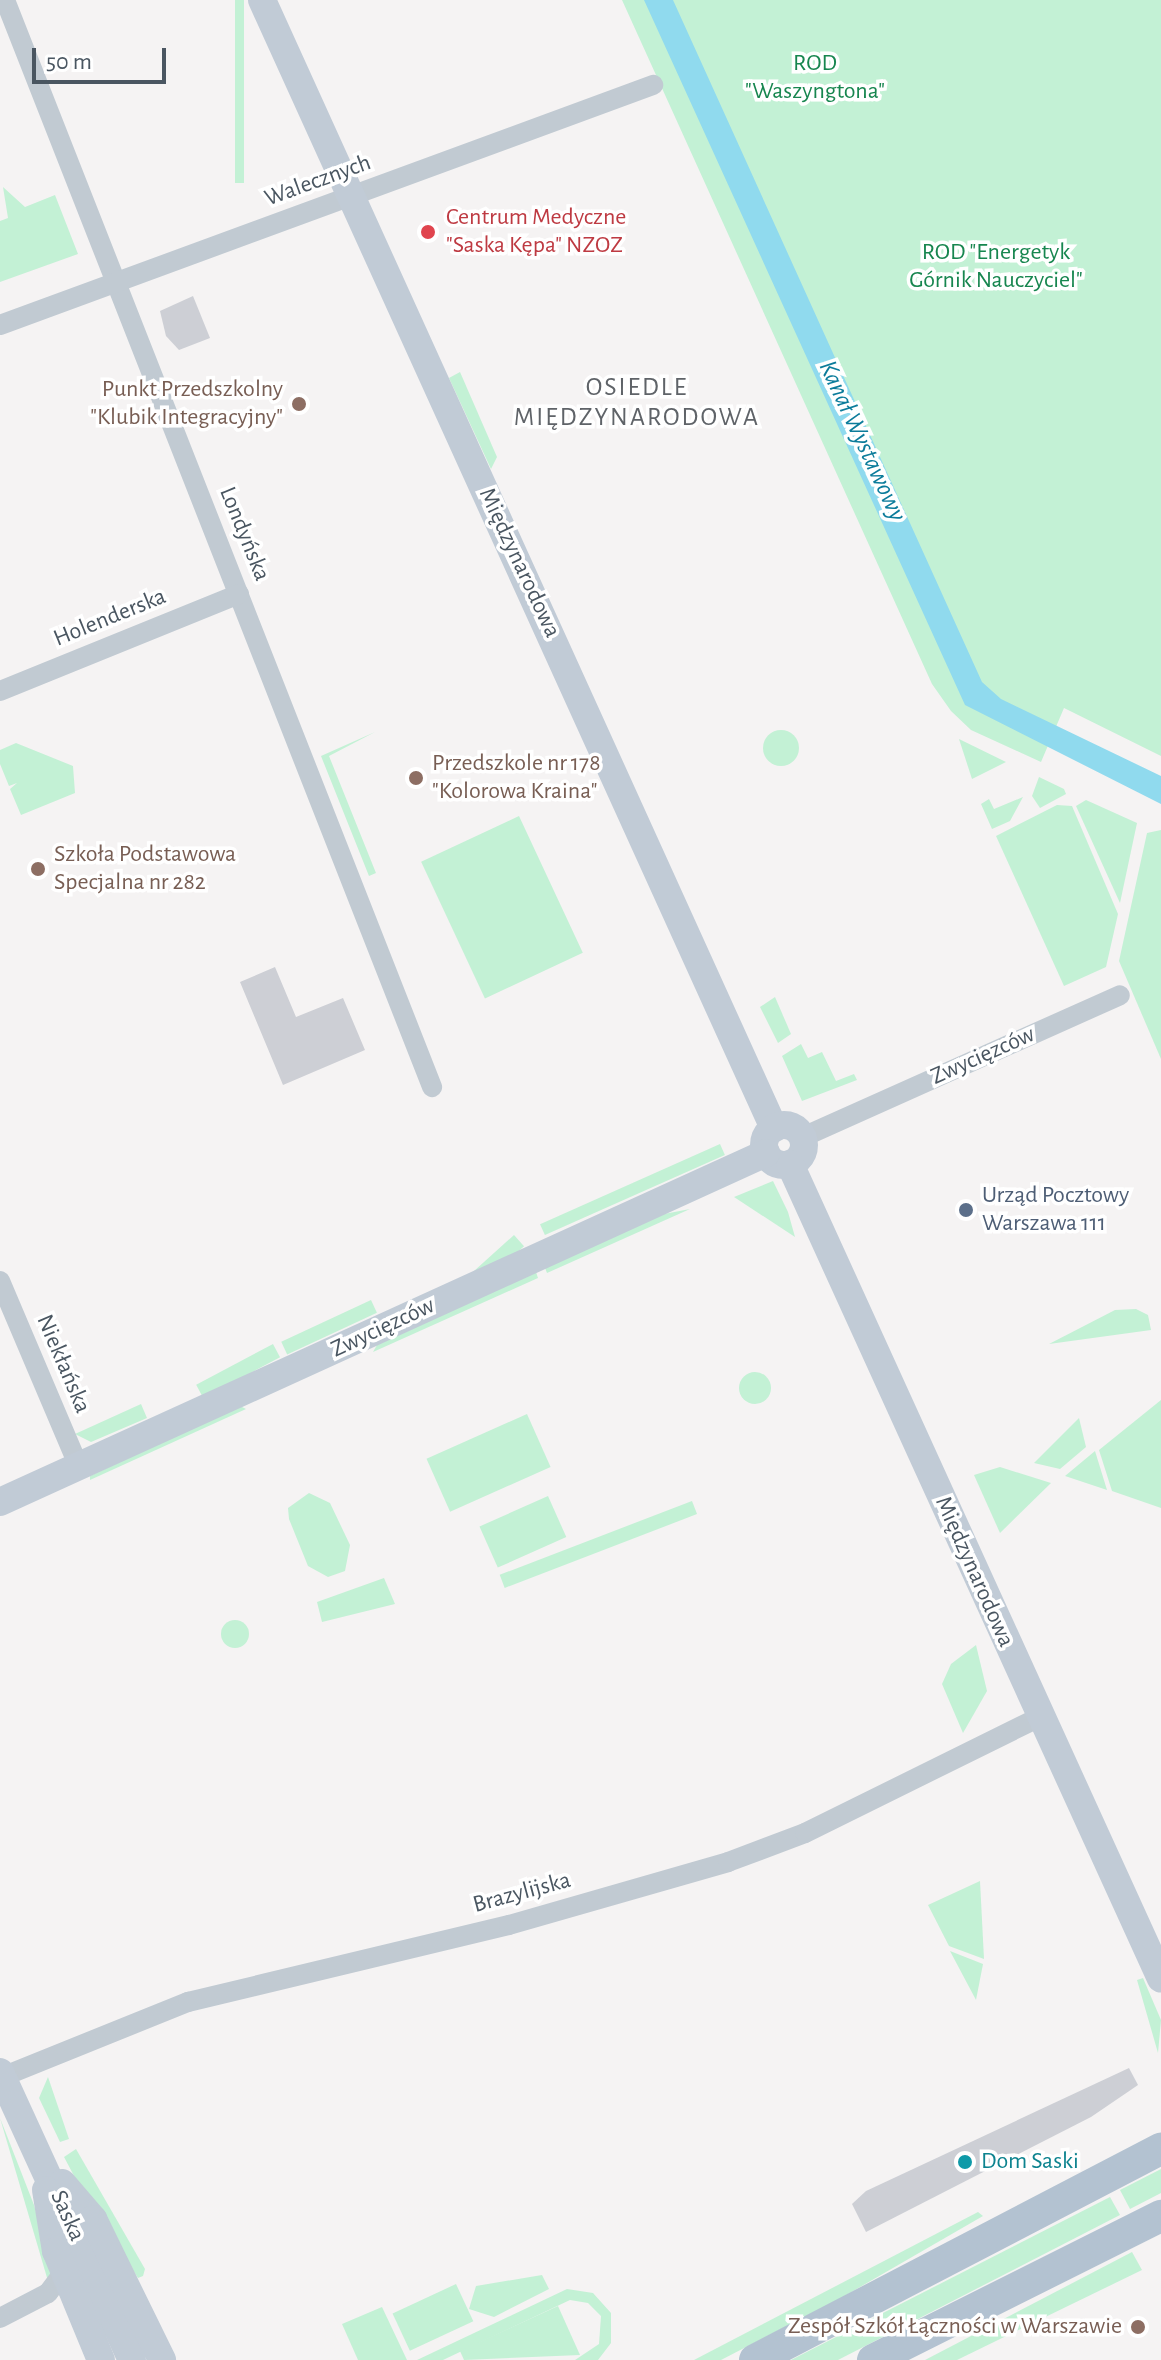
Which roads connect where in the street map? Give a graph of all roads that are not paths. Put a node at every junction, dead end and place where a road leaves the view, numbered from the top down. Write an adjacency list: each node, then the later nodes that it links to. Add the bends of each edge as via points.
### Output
1 (5, 0): 5 (street, Londyńska)
2 (262, 0): 4 (street, Międzynarodowa)
3 (653, 85): 4 (street, Walecznych)
4 (350, 197): 5 (street, Walecznych); 12 (street, Międzynarodowa)
5 (116, 283): 6 (street, Walecznych); 7 (street, Londyńska)
6 (0, 325)
7 (239, 594): 8 (street, Holenderska); 10 (street, Londyńska)
8 (0, 689)
9 (1120, 995): 11 (street, Zwycięzców)
10 (432, 1087)
11 (803, 1137): 12 (street, via 794,1127)
12 (777, 1148): 14 (street, Zwycięzców); 16 (street, Międzynarodowa)
13 (0, 1281): 14 (street, Niekłańska)
14 (79, 1467): 15 (street, Zwycięzców)
15 (0, 1502)
16 (1040, 1717): 17 (street, Międzynarodowa); 18 (street, Brazylijska, via 805,1833 728,1862 509,1925 188,2002)
17 (1161, 1979)
18 (1, 2075): 20 (street, Saska)
19 (1161, 2149): 27 (main road)
20 (43, 2161): 22 (street); 25 (street, Saska); 26 (street, via 93,2219)
21 (1161, 2216): 28 (main road)
22 (63, 2273): 23 (street, via 48,2293); 24 (street)
23 (0, 2318)
24 (101, 2360)
25 (132, 2360)
26 (162, 2360)
27 (755, 2360)
28 (873, 2360)

